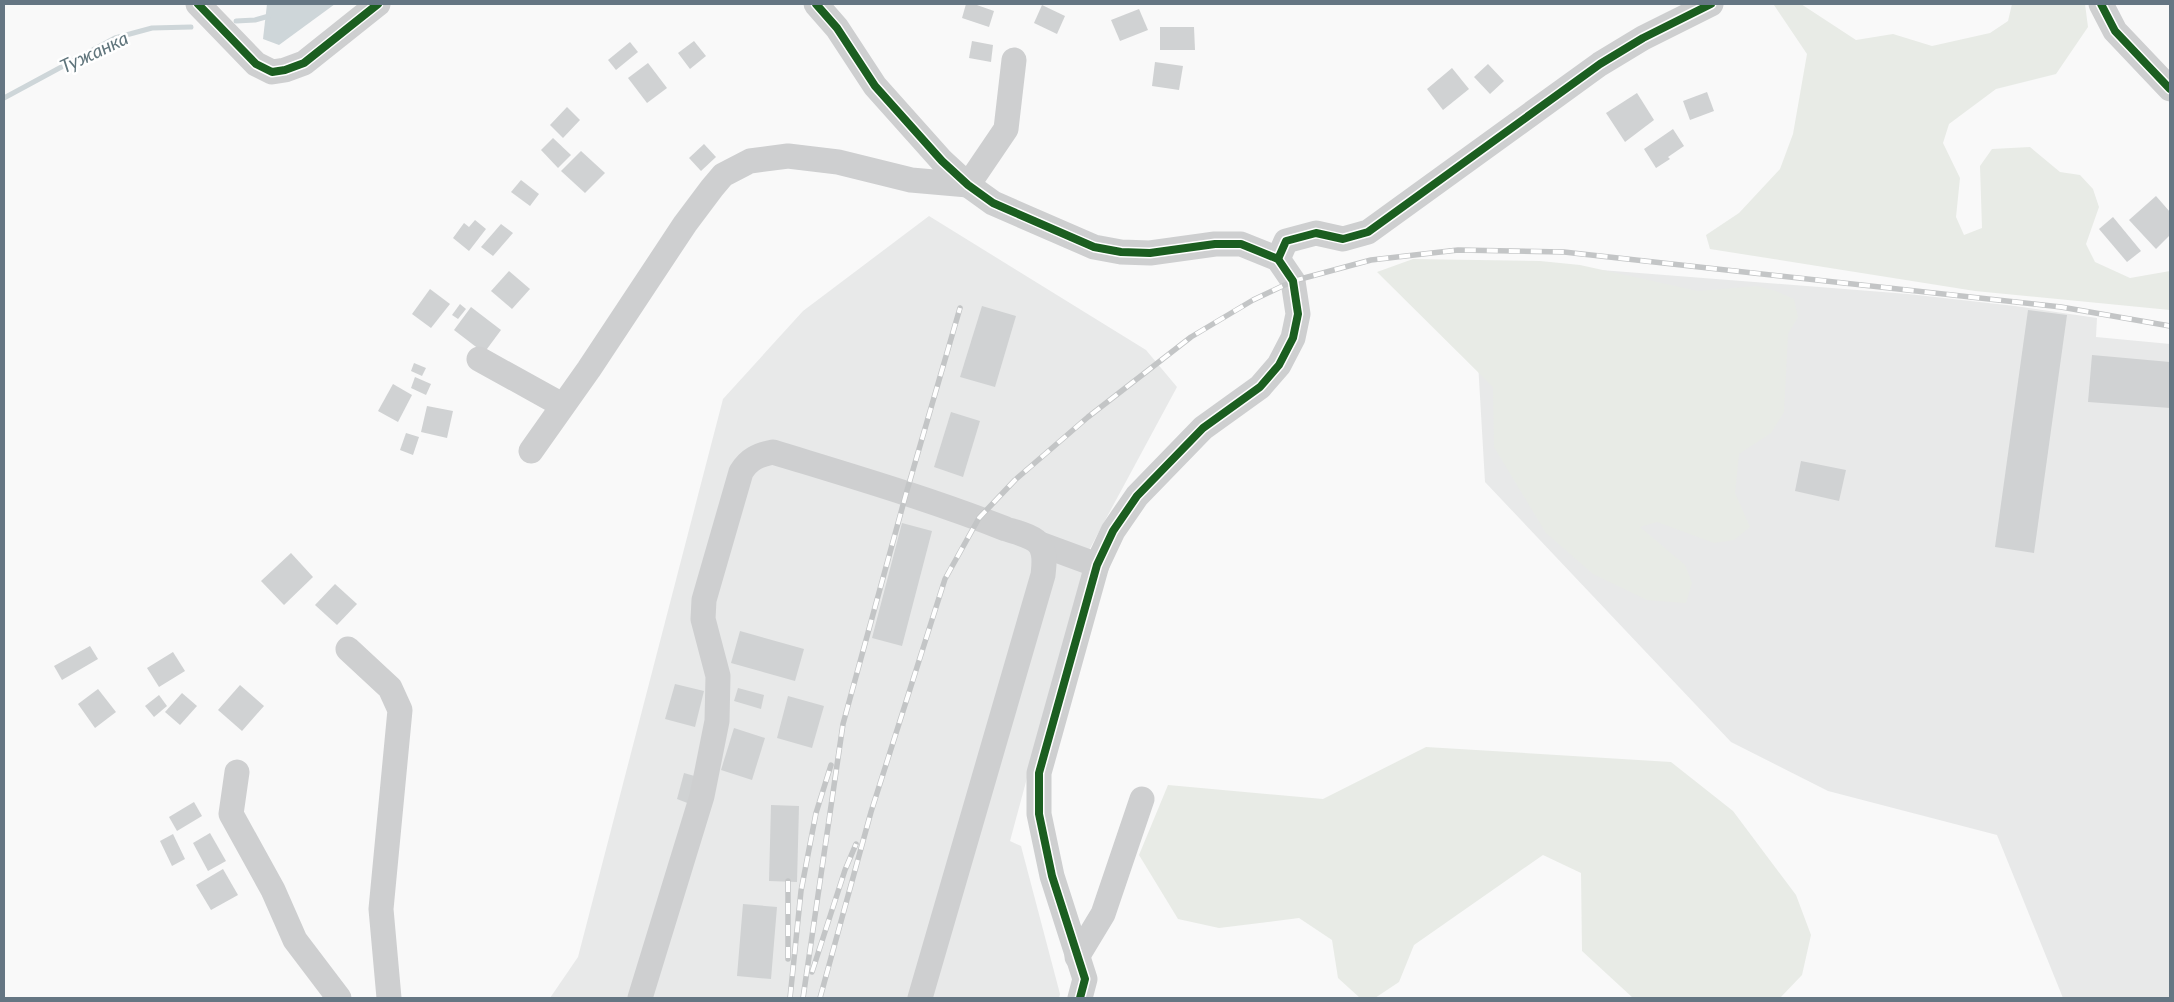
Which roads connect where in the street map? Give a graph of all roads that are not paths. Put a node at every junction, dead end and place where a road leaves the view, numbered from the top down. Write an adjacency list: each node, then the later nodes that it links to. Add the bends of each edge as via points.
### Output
1 (198, 4): 2 (street, via 256,64 272,72 304,63)
2 (378, 4)
3 (816, 4): 8 (street, via 838,28 875,86 942,161)
4 (1711, 4): 9 (street, via 1600,64 1368,232 1343,239 1316,233 1298,237 1286,241)
5 (2100, 4): 7 (street, via 2115,31)
6 (1014, 60): 8 (street, via 1006,129)
7 (2170, 89)
8 (968, 185): 9 (street, via 993,203 1094,247 1150,253 1215,244 1241,244); 11 (street, via 911,180 838,162 788,156 750,161 723,175 685,224)
9 (1278, 259): 14 (street, via 1293,281 1298,314 1293,338 1279,365 1260,387 1203,428 1137,496 1113,530)
10 (479, 359): 11 (street)
11 (562, 405): 12 (street)
12 (532, 451)
13 (1040, 544): 14 (street); 21 (street, via 979,518 773,452 747,462 741,472 704,600 703,619 718,676 717,721 702,796); 22 (street, via 1045,563 1042,575)
14 (1097, 565): 18 (street, via 1039,773 1039,814 1052,876)
15 (348, 648): 20 (street, via 390,688 400,710 381,909)
16 (237, 772): 19 (street, via 231,814 273,890 295,940)
17 (1142, 799): 18 (street, via 1103,914)
18 (1077, 956): 23 (street, via 1085,979)
19 (339, 998)
20 (389, 998)
21 (640, 998)
22 (920, 998)
23 (1080, 998)

